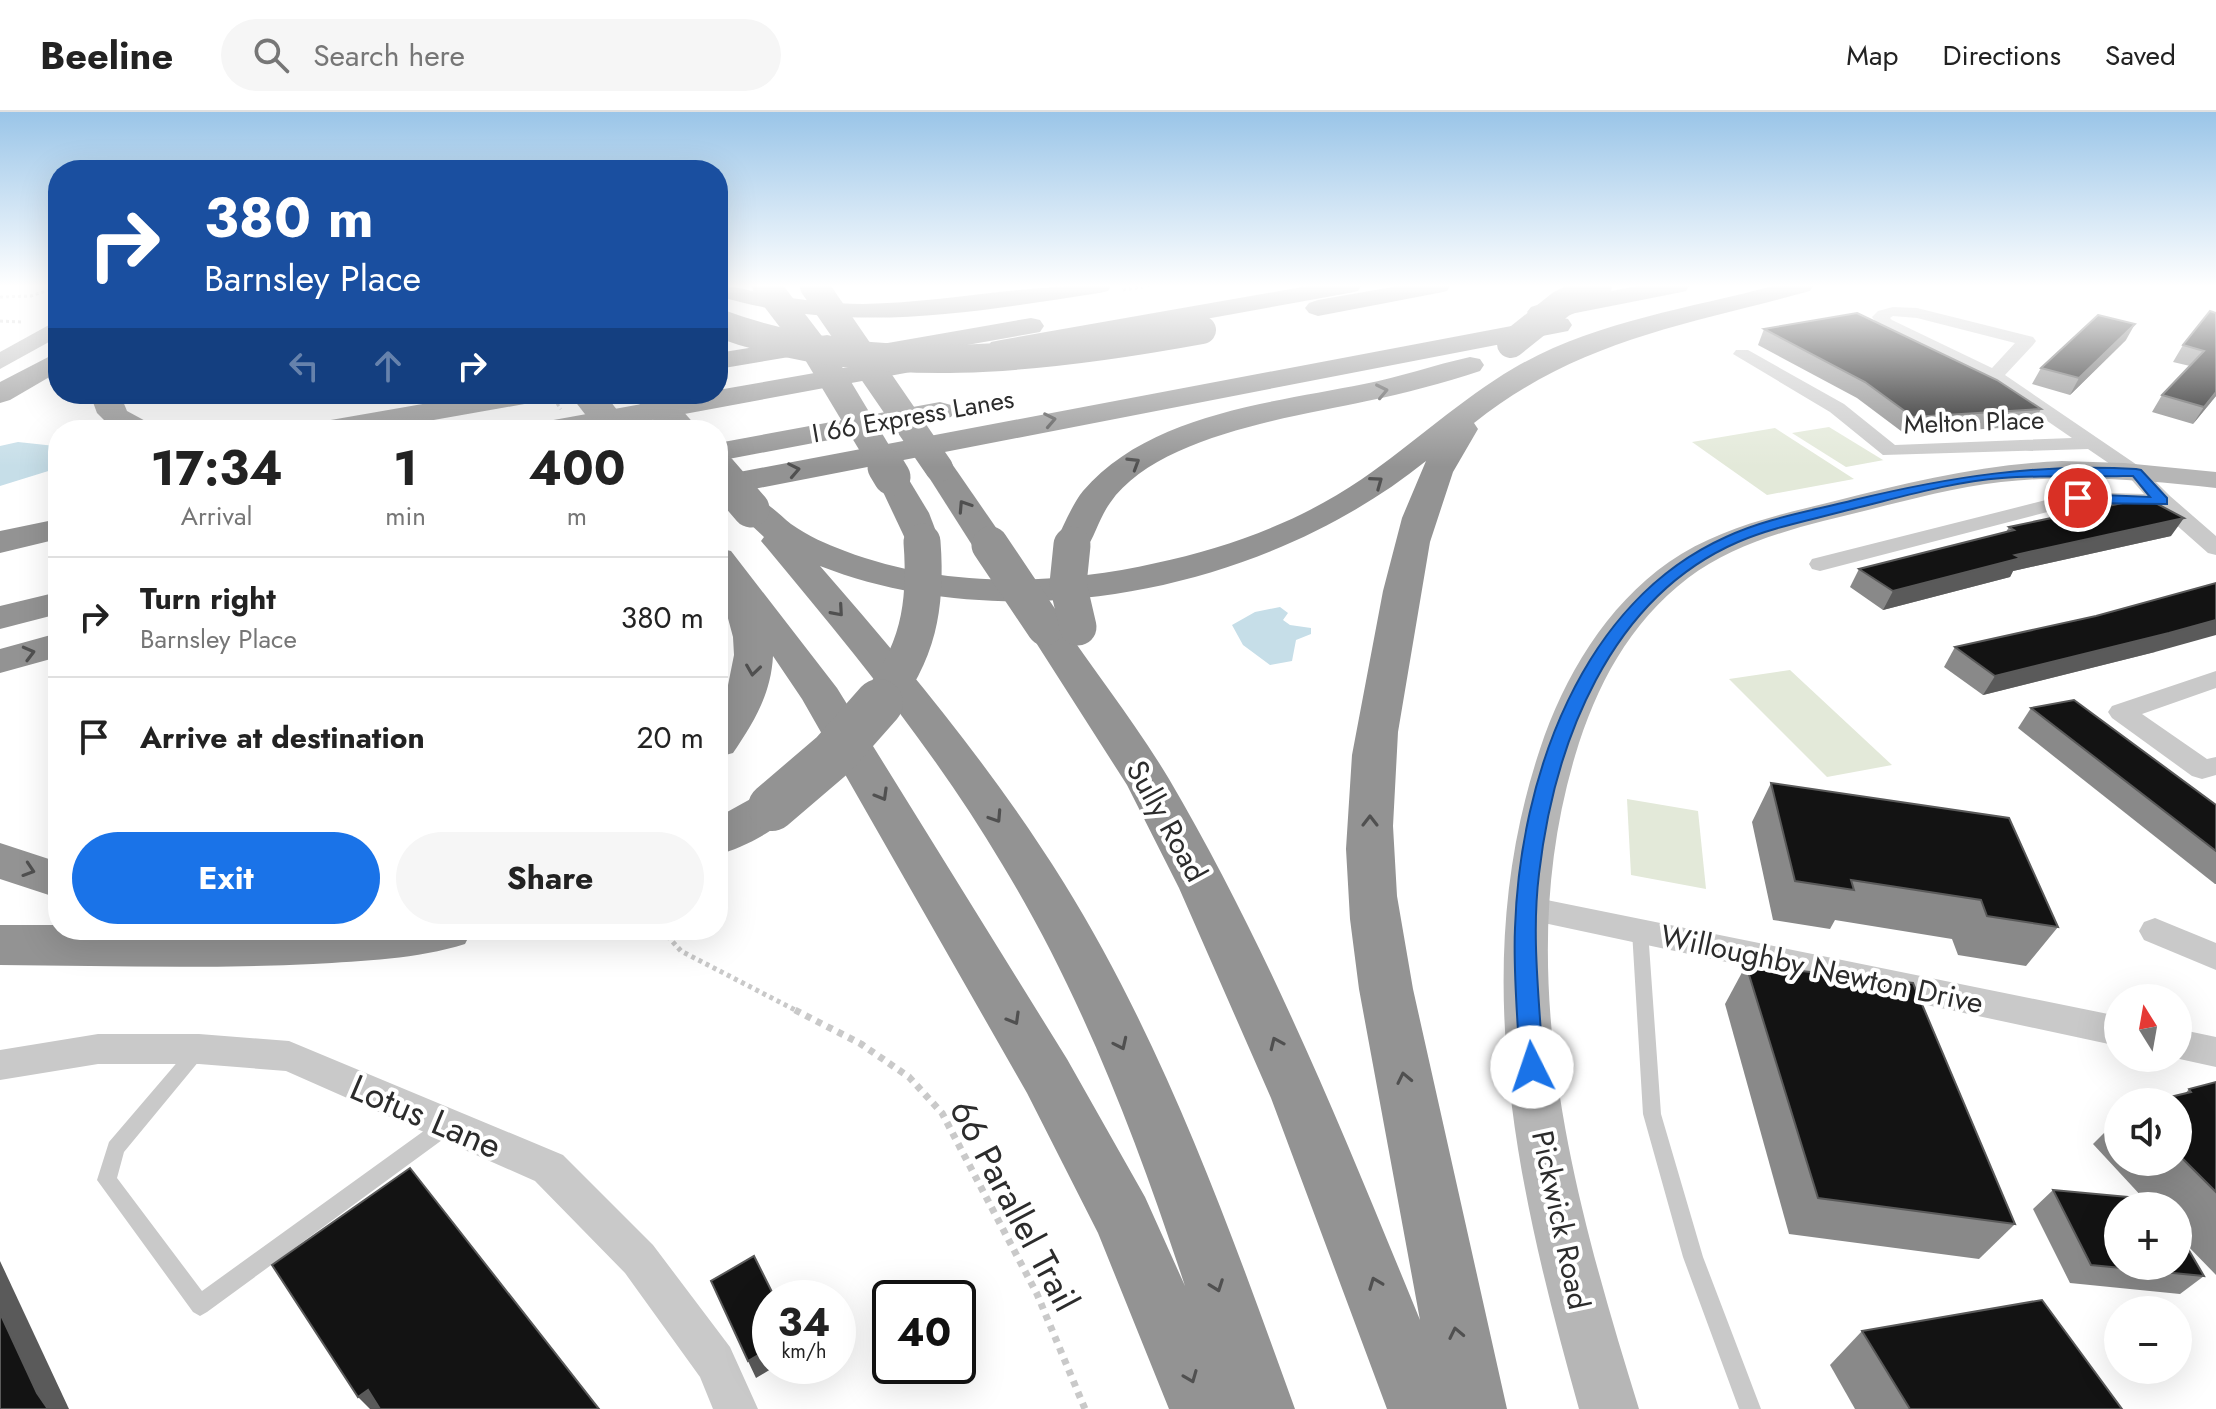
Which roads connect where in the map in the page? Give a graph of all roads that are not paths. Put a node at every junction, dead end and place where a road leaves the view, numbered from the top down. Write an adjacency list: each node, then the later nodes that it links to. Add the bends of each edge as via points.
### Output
1 (26, 347): 17 (street)
2 (808, 347): 16 (highway)
3 (812, 347): 60 (highway, bridge, via 912,513 922,542 923,619 902,670 860,729 772,807)
4 (812, 347): 8 (highway, bridge, via 952,360 1056,356)
5 (856, 347): 54 (highway, Sully Road, one-way to 5, bridge, via 990,545)
6 (914, 347): 21 (highway)
7 (1011, 347): 25 (highway, I 66 Express Lanes)
8 (1109, 347)
9 (1334, 347): 20 (highway)
10 (1467, 347): 42 (highway, one-way to 10)
11 (1509, 347): 22 (highway, bridge)
12 (1586, 347): 22 (highway, via 1536,367)
13 (1933, 347): 19 (street)
14 (2022, 347): 19 (street)
15 (1742, 354): 38 (street, Melton Place, via 1837,408 1890,451)
16 (728, 359)
17 (0, 362)
18 (48, 366): 24 (highway)
19 (1994, 376): 38 (street)
20 (1145, 377)
21 (728, 379)
22 (1477, 379): 42 (highway, one-way to 22, via 811,551 854,568 906,581 999,589 1078,586 1186,567 1293,531 1356,497); 54 (highway, one-way to 22, bridge, via 1072,545 1082,515 1102,488 1127,468 1160,449 1233,423 1405,385); 79 (highway, one-way to 22, via 1378,945 1370,800 1405,571 1422,506)
23 (48, 388): 32 (highway)
24 (0, 394)
25 (728, 398)
26 (473, 404): 33 (highway)
27 (595, 404): 36 (highway, bridge)
28 (596, 404): 34 (highway)
29 (658, 404): 37 (highway, bridge)
30 (692, 404): 35 (highway, I 66 Express Lanes)
31 (974, 405): 39 (highway, I 66 Express Lanes)
32 (0, 415)
33 (382, 420)
34 (510, 420)
35 (603, 420)
36 (607, 420)
37 (672, 420)
38 (2094, 443): 40 (street)
39 (728, 450)
40 (2136, 473): 41 (street, Pickwick Road); 43 (street); 63 (street, Pickwick Road, via 2031,472 1916,489 1772,525 1731,540 1678,571 1613,638 1576,701 1545,784)
41 (2216, 480)
42 (735, 497): 77 (highway, one-way to 77, via 922,711 1048,899 1130,1063 1178,1179)
43 (2162, 501): 48 (street); 49 (street, via 2078,498)
44 (48, 515): 45 (highway)
45 (0, 526)
46 (48, 531): 47 (highway)
47 (0, 542)
48 (2216, 548)
49 (1820, 564)
50 (728, 572): 76 (highway, one-way to 76, via 822,697 1047,1076 1123,1218)
51 (728, 574): 58 (highway, one-way to 58, via 742,598 756,653 752,682)
52 (48, 606): 53 (highway)
53 (0, 618)
54 (1062, 627): 78 (highway, Sully Road, one-way to 54, via 1300,1098 1209,899)
55 (48, 648): 56 (highway, one-way to 55)
56 (0, 661)
57 (2216, 679): 59 (street, via 2121,712 2202,769)
58 (728, 729)
59 (2216, 766)
60 (728, 832)
61 (0, 861): 62 (highway, one-way to 62)
62 (48, 877)
63 (1527, 908): 64 (street, Willoughby Newton Drive); 80 (street, Pickwick Road, via 1526,994 1541,1137 1559,1229)
64 (1640, 931): 69 (street, Willoughby Newton Drive); 81 (lane, via 1652,1114 1693,1257)
65 (2155, 931): 68 (street)
66 (342, 940): 67 (highway)
67 (0, 945)
68 (2216, 957)
69 (2104, 1028)
70 (2192, 1047): 72 (street)
71 (199, 1049): 73 (street, Lotus Lane, via 98,1049); 74 (street, Lotus Lane, via 289,1056); 74 (lane, via 116,1148 107,1180 200,1305)
72 (2216, 1052)
73 (0, 1065)
74 (446, 1126): 75 (street, Lotus Lane, via 549,1168 639,1259 715,1362)
75 (736, 1409)
76 (1204, 1409)
77 (1260, 1409)
78 (1422, 1409)
79 (1472, 1409)
80 (1609, 1409)
81 (1750, 1409)

